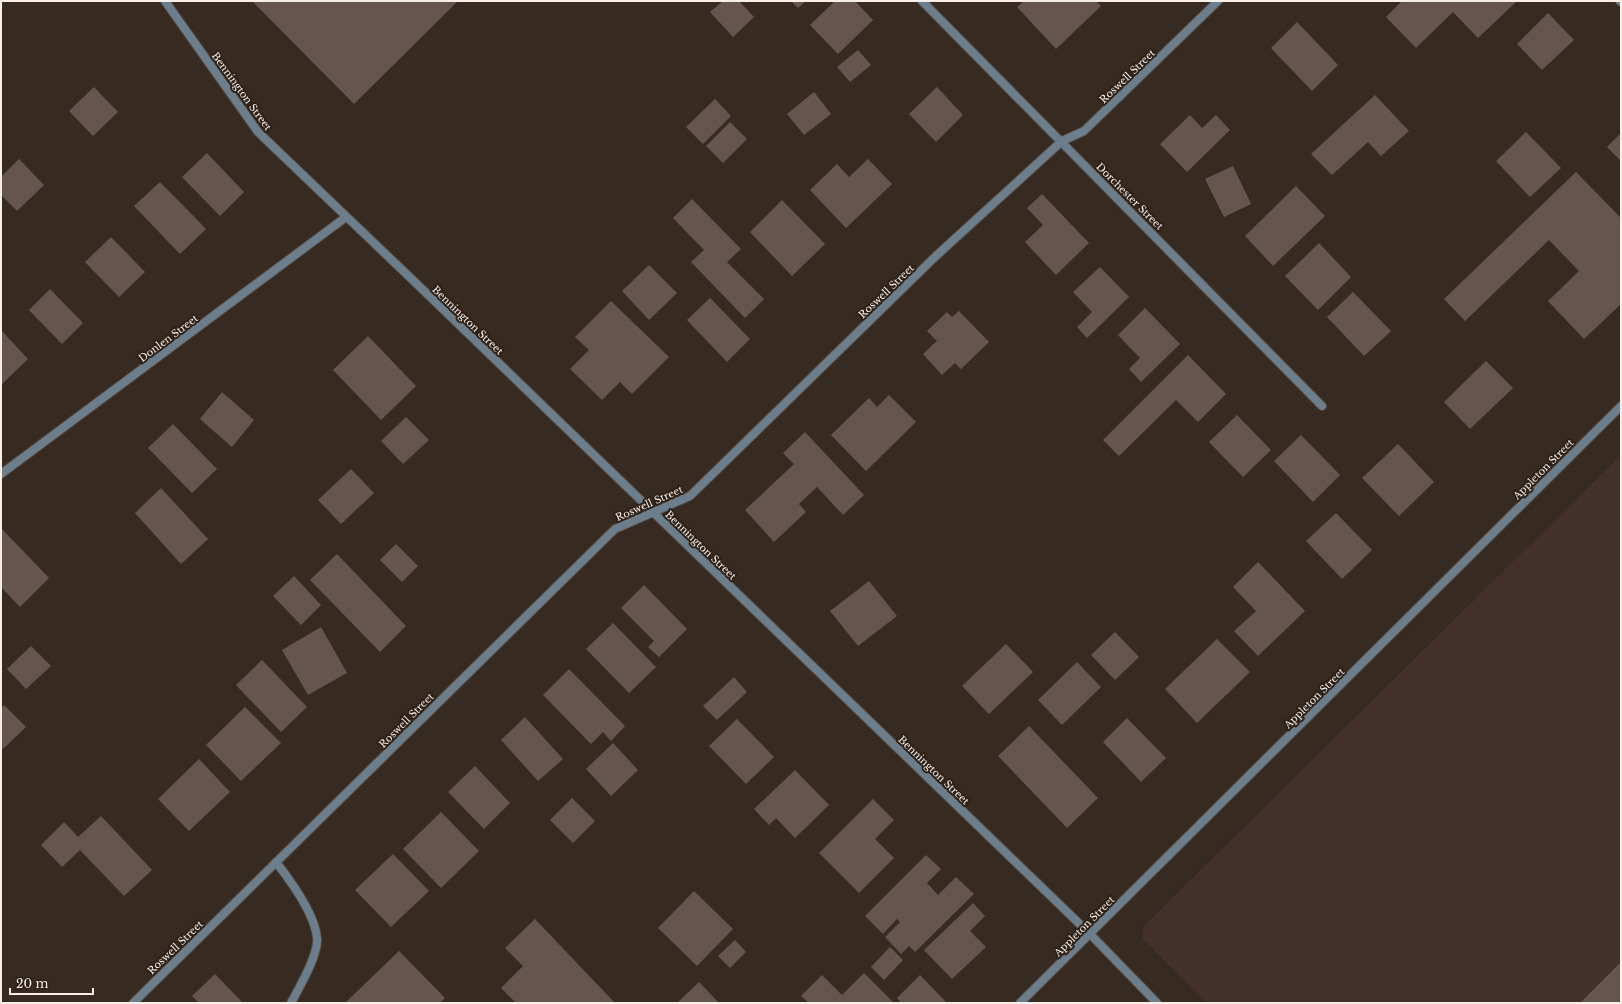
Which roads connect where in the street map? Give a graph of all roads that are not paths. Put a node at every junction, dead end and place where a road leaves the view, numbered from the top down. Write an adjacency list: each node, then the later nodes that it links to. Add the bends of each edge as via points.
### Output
1 (165, 1): 5 (street, Bennington Street, via 258,132)
2 (922, 1): 4 (street, Dorchester Street)
3 (1218, 1): 4 (street, Roswell Street, via 1084,131)
4 (1062, 141): 6 (street, Dorchester Street); 9 (street, Roswell Street, via 936,256 690,496)
5 (346, 217): 8 (street, Donlen Street); 9 (street, Bennington Street)
6 (1322, 406)
7 (1621, 406): 11 (street, Appleton Street)
8 (1, 474)
9 (652, 513): 10 (street, Roswell Street, via 615,529); 11 (street, Bennington Street)
10 (276, 862): 12 (street, Roswell Street); 13 (street, via 310,915 318,938 312,962)
11 (1090, 934): 14 (street, Appleton Street); 15 (street, Bennington Street)
12 (133, 1003)
13 (291, 1003)
14 (1020, 1003)
15 (1157, 1003)

